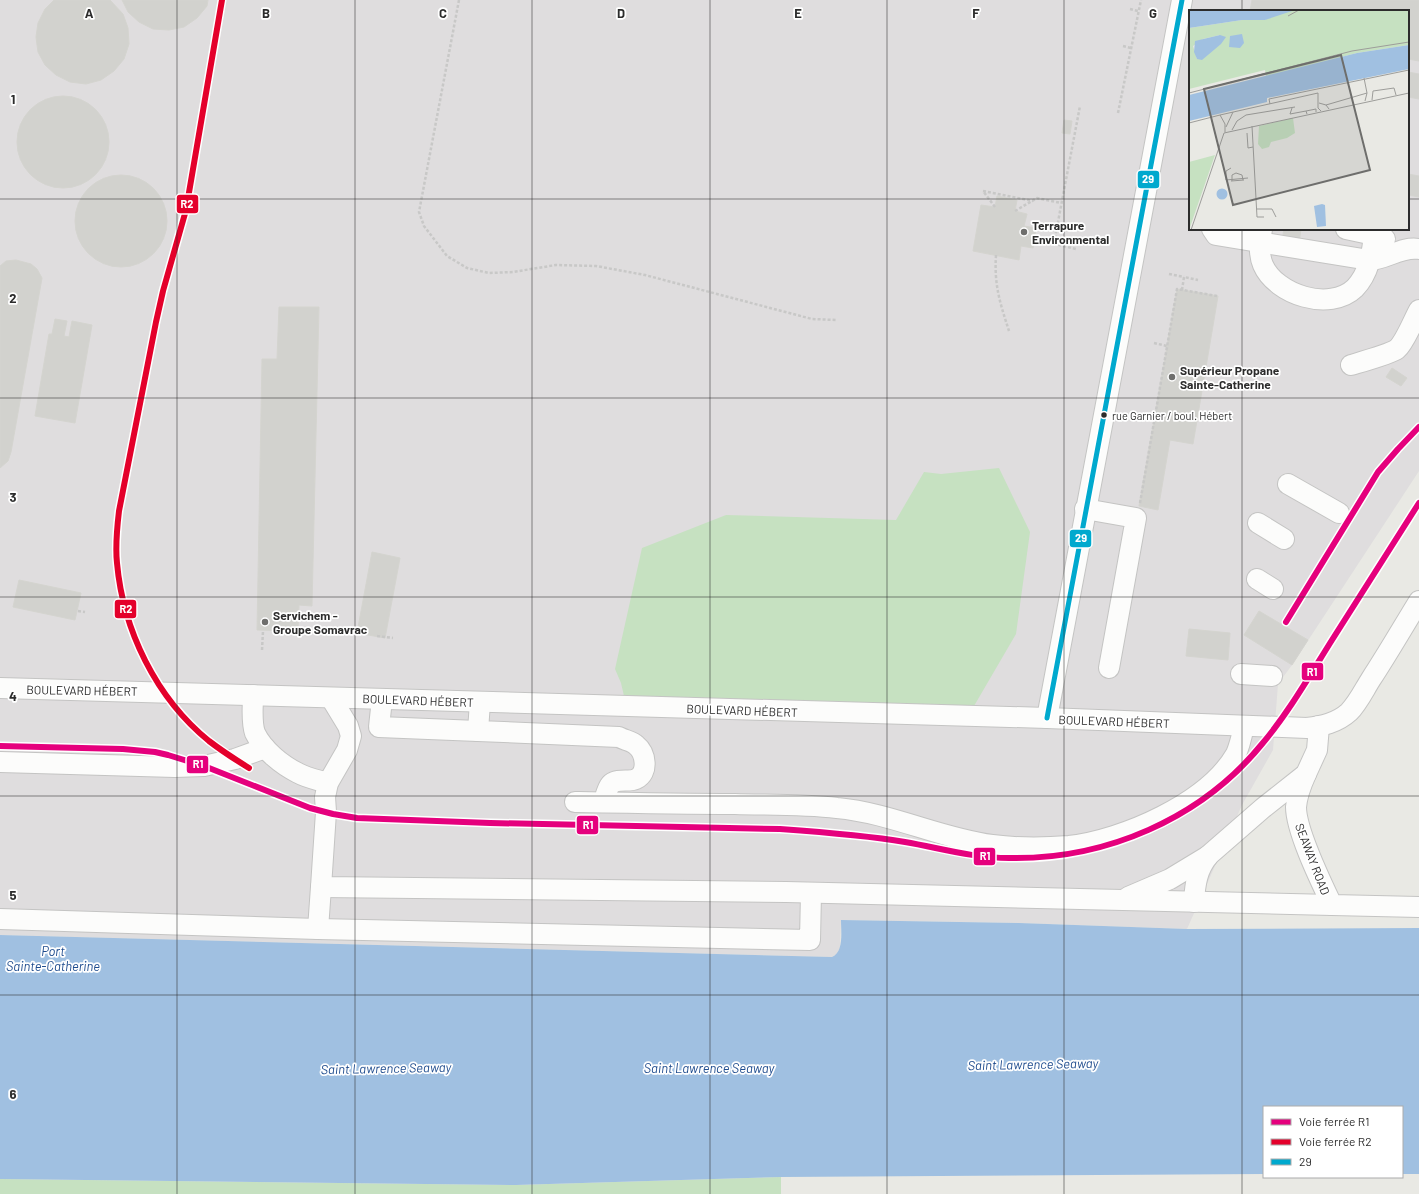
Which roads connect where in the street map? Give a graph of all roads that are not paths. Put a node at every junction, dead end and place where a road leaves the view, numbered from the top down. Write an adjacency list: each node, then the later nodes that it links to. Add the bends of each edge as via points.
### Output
1 (1182, 0): 11 (street)
2 (1213, 230): 4 (street, via 1216,234)
3 (1347, 230): 5 (street)
4 (1264, 233): 5 (street); 5 (street, via 1260,256 1270,275 1280,285 1312,299 1335,298 1354,289 1361,280)
5 (1372, 248): 6 (street, via 1375,260)
6 (1407, 250)
7 (1419, 310): 8 (street)
8 (1412, 341): 9 (street, via 1389,353)
9 (1352, 365)
10 (1288, 484): 12 (street)
11 (1085, 509): 16 (street, via 1136,518); 25 (street)
12 (1339, 513)
13 (1258, 523): 14 (street)
14 (1284, 539)
15 (1419, 601): 27 (street, BOULEVARD HÉBERT, via 1349,712 1334,722)
16 (1109, 668)
17 (1241, 674): 18 (street)
18 (1272, 676)
19 (0, 688): 20 (street, BOULEVARD HÉBERT)
20 (253, 695): 21 (street, BOULEVARD HÉBERT); 30 (street, via 255,732)
21 (332, 698): 22 (street, BOULEVARD HÉBERT); 33 (street, via 351,736 347,750)
22 (382, 699): 23 (street, BOULEVARD HÉBERT); 28 (street, via 379,727)
23 (480, 702): 24 (street, BOULEVARD HÉBERT); 28 (street)
24 (622, 706): 25 (street, BOULEVARD HÉBERT); 29 (street)
25 (1047, 718): 26 (street, BOULEVARD HÉBERT)
26 (1244, 726): 27 (street, BOULEVARD HÉBERT); 35 (street, via 1240,745 1226,767 1207,787 1174,810 1146,824 1107,838 1070,846 994,845 965,840 878,814 838,808)
27 (1319, 726): 32 (street, SEAWAY ROAD, via 1317,750)
28 (478, 731): 29 (street)
29 (619, 737): 35 (street, via 637,745 644,757 645,767 642,775 636,780 615,782 609,787 606,794)
30 (265, 748): 31 (street, via 204,766); 33 (street, via 299,774)
31 (0, 762)
32 (1306, 774): 36 (street); 41 (street, SEAWAY ROAD, via 1299,790 1296,807 1298,822 1313,864)
33 (328, 783): 37 (street, via 325,797)
34 (575, 802): 35 (street)
35 (609, 802)
36 (1209, 855): 39 (street, via 1170,880); 40 (street, via 1197,876)
37 (321, 887): 38 (street); 44 (street)
38 (811, 893): 39 (street); 44 (street, via 810,940)
39 (1114, 901): 40 (street)
40 (1194, 902): 41 (street)
41 (1332, 905): 42 (street, SEAWAY ROAD)
42 (1419, 907)
43 (0, 919): 44 (street)
44 (318, 929)

